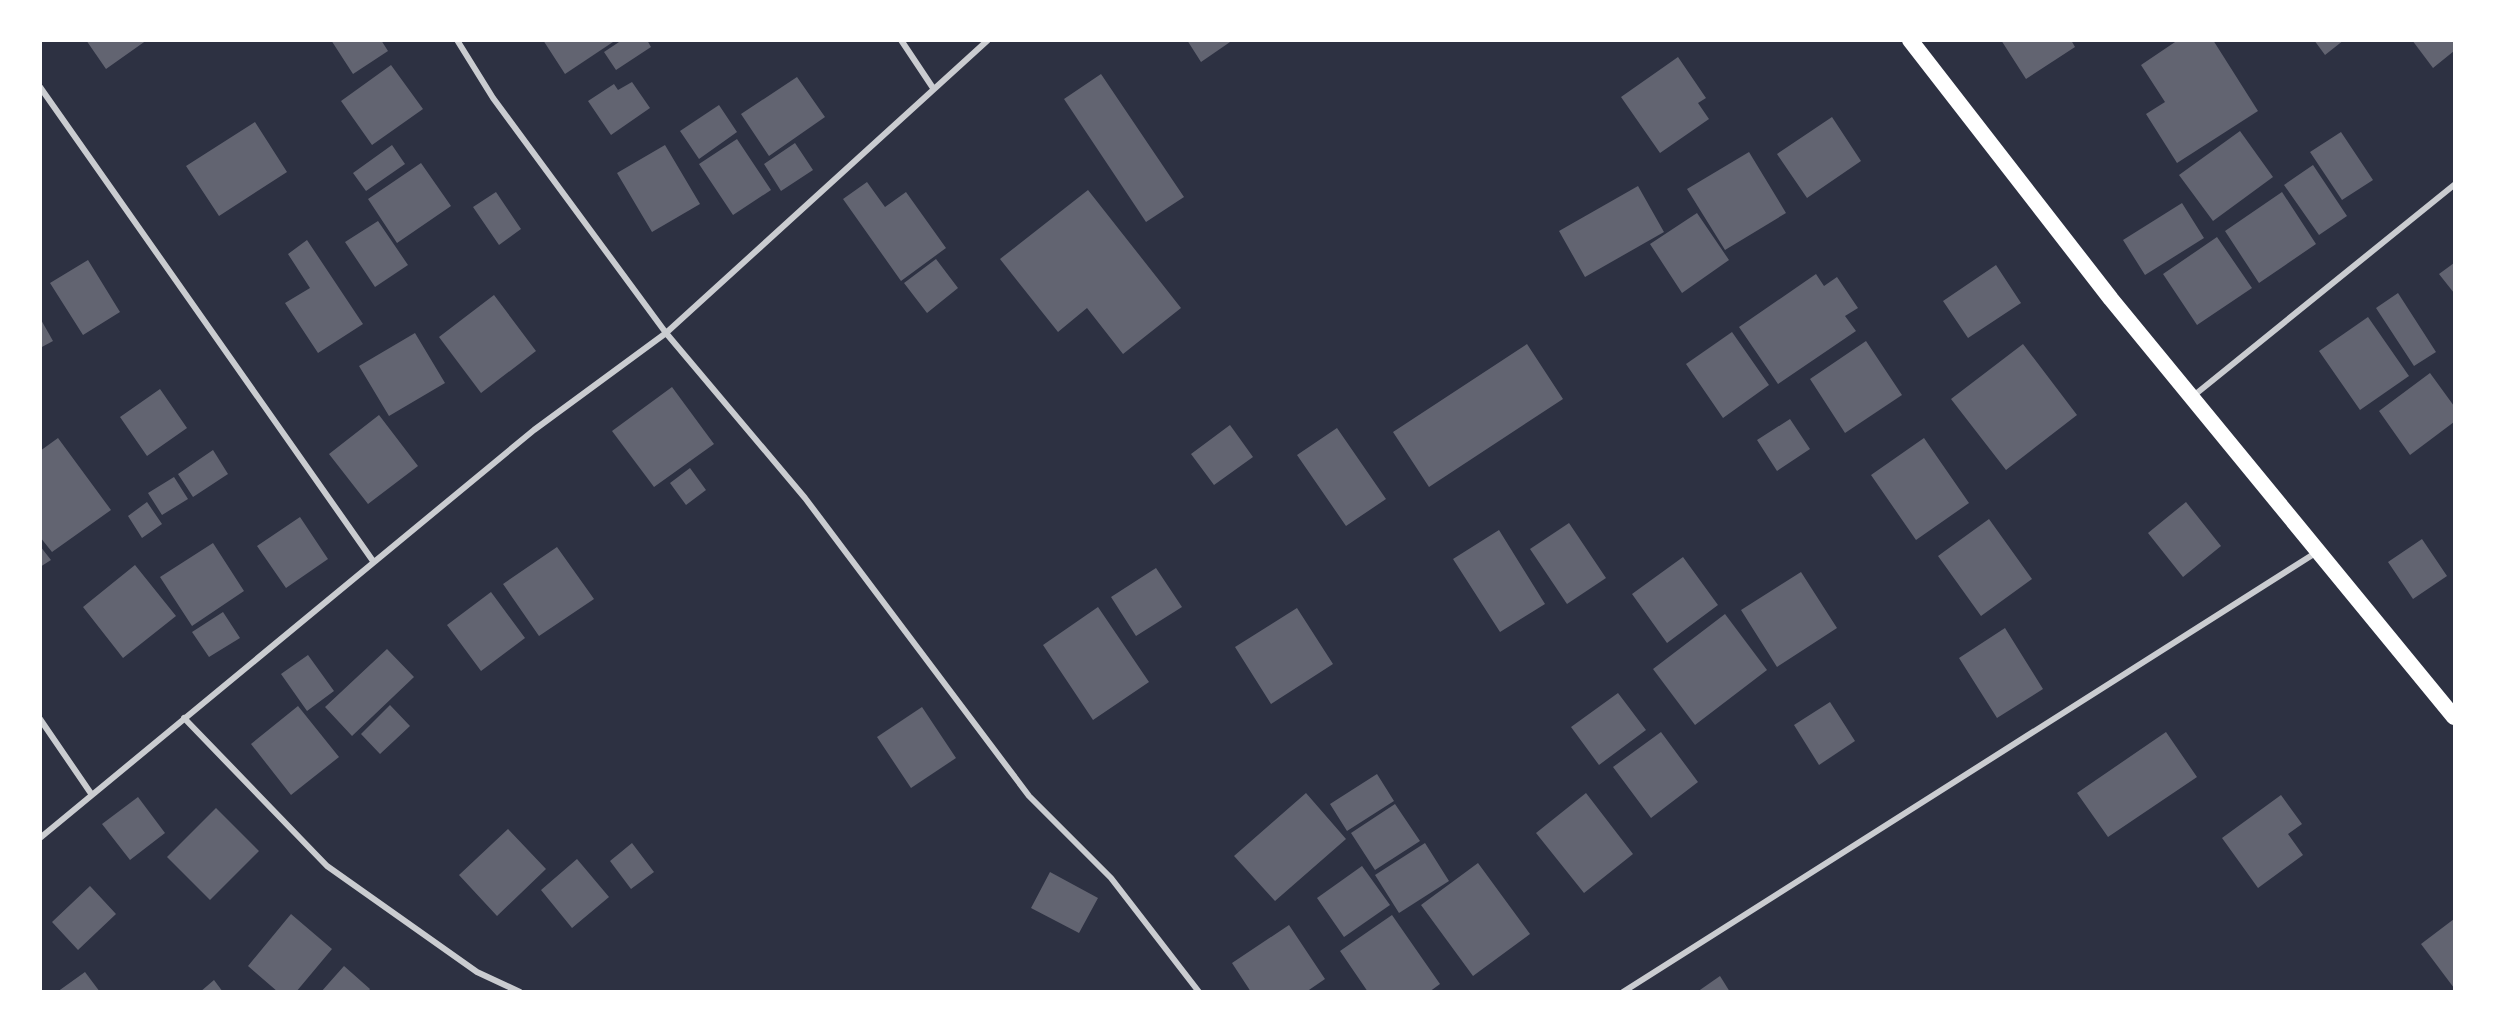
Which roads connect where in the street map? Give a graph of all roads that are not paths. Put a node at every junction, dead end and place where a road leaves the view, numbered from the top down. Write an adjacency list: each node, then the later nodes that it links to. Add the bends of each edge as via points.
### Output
1 (457, 40): 8 (street, via 493,98)
2 (901, 40): 6 (street)
3 (988, 40): 6 (street)
4 (1910, 40): 9 (highway)
5 (40, 87): 11 (street)
6 (933, 88): 8 (street)
7 (2454, 185): 9 (street)
8 (666, 333): 11 (street, via 534,430); 18 (street, via 805,498 1029,796 1111,878)
9 (2191, 397): 10 (highway)
10 (2318, 551): 12 (highway); 19 (street)
11 (373, 561): 13 (street)
12 (2454, 717)
13 (184, 718): 15 (street); 17 (street, via 327,867 477,972)
14 (40, 719): 15 (street)
15 (92, 795): 16 (street)
16 (40, 838)
17 (520, 992)
18 (1199, 992)
19 (1623, 992)

